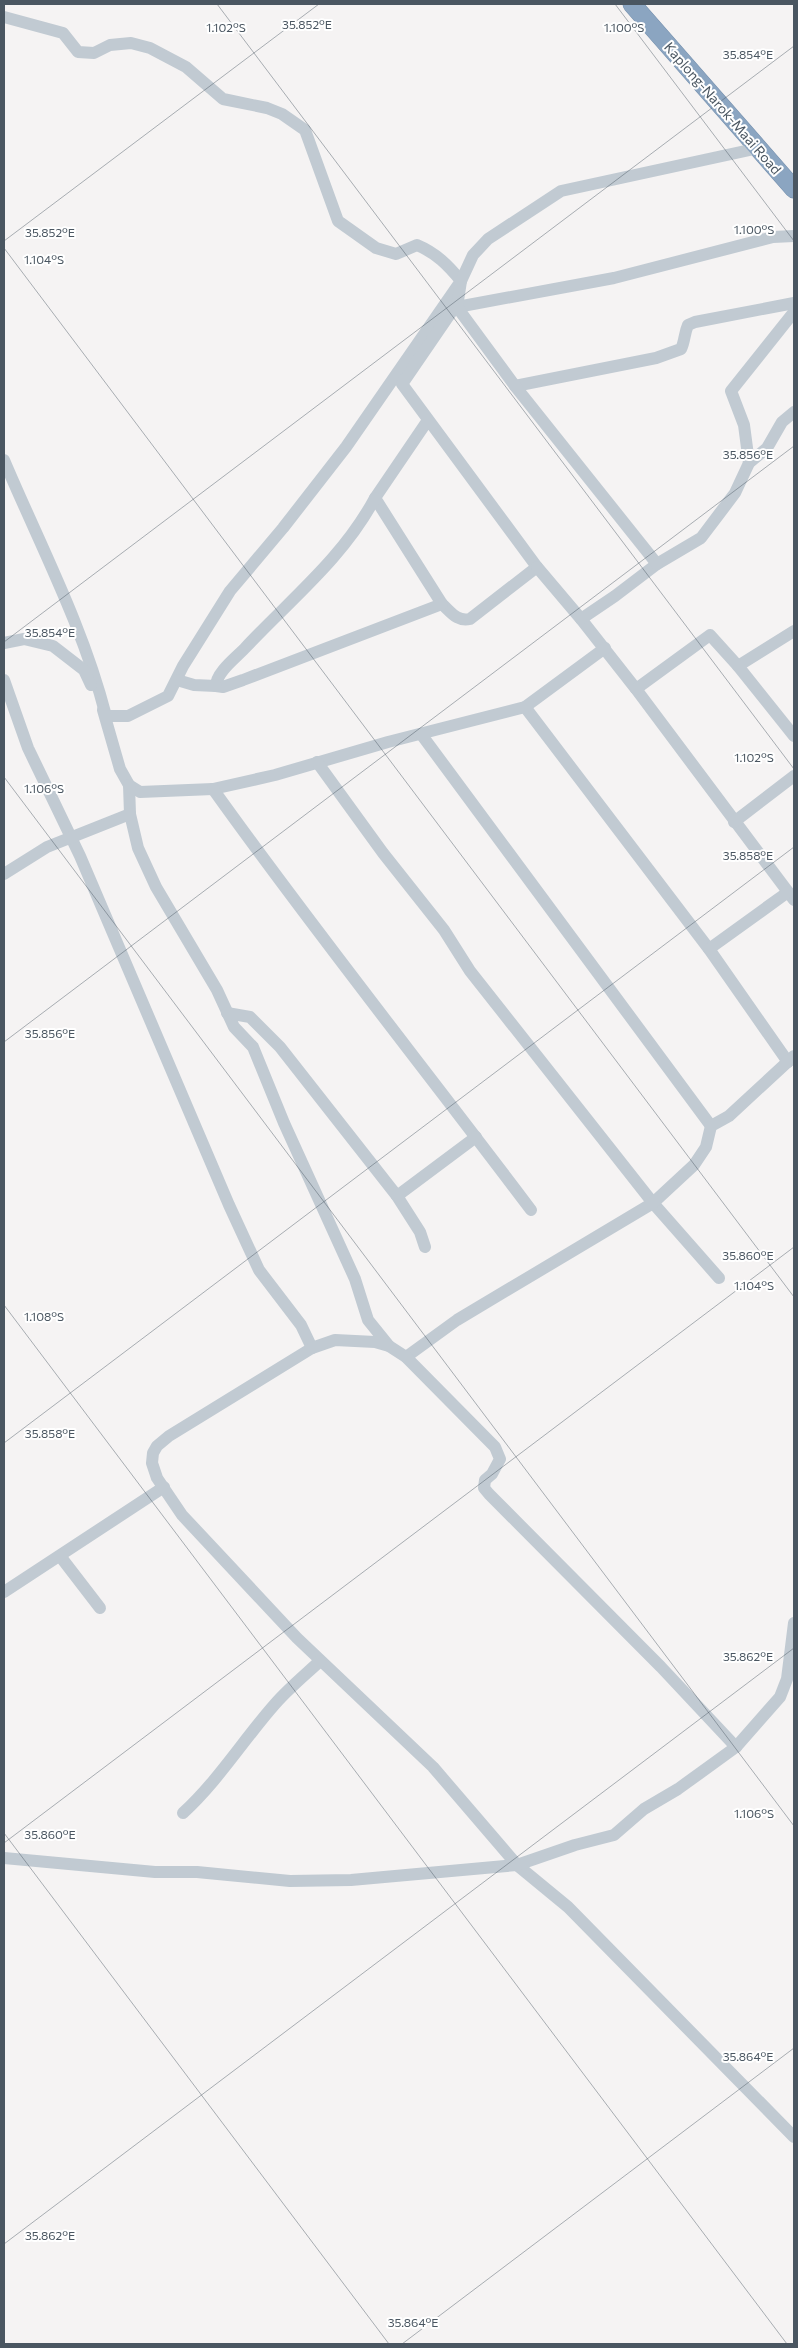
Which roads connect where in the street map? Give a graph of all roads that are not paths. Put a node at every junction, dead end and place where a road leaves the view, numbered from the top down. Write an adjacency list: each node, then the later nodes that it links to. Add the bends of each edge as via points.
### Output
1 (632, 4): 3 (highway, Kaplong-Narok-Maai Road)
2 (4, 17): 6 (street, via 63,33 78,52 94,53 110,45 131,43 150,48 186,67 223,99 282,114 305,130 338,221 376,248 396,254 418,245 430,250 449,266)
3 (758, 148): 4 (highway, Kaplong-Narok-Maai Road); 6 (street, via 561,191 488,239 473,255)
4 (794, 189)
5 (794, 236): 8 (street, via 773,237 614,278)
6 (460, 281): 8 (street); 25 (street, via 346,446 230,591)
7 (794, 303): 10 (street, via 695,322 688,325 681,349 656,358)
8 (457, 307): 10 (street); 12 (street, via 402,384)
9 (794, 312): 14 (street, via 731,391 744,425)
10 (515, 386): 16 (street)
11 (794, 412): 14 (street, via 782,422 767,448)
12 (428, 420): 15 (street); 17 (street)
13 (4, 460): 29 (street, via 73,616)
14 (749, 463): 16 (street, via 734,493 701,538)
15 (375, 498): 18 (street); 26 (street, via 354,532 320,574 218,677)
16 (656, 564): 19 (street)
17 (537, 567): 18 (street, via 470,619 455,617); 19 (street)
18 (442, 604): 26 (street, via 224,687)
19 (581, 619): 22 (street)
20 (794, 631): 23 (street)
21 (4, 643): 29 (street, via 24,638 53,646 84,670)
22 (605, 648): 27 (street); 28 (street)
23 (738, 666): 27 (street, via 710,635); 31 (street)
24 (4, 680): 38 (street, via 28,748)
25 (177, 680): 26 (street); 29 (street, via 168,696 153,705 128,716)
26 (216, 686)
27 (636, 689): 37 (street)
28 (525, 707): 30 (street); 41 (street)
29 (106, 716): 34 (street, via 120,769)
30 (421, 734): 32 (street); 44 (street)
31 (794, 736)
32 (317, 762): 35 (street); 47 (street, via 444,930 470,971)
33 (794, 776): 37 (street)
34 (129, 785): 35 (street, via 140,792); 36 (street)
35 (213, 788): 45 (street, via 303,914)
36 (130, 814): 38 (street); 42 (street, via 138,848 156,887 217,990)
37 (734, 822): 40 (street)
38 (72, 838): 39 (street, via 47,847); 52 (street, via 232,1214 259,1270 300,1325)
39 (4, 874)
40 (791, 896): 41 (street)
41 (708, 948): 43 (street)
42 (227, 1013): 46 (street, via 250,1017 280,1047); 51 (street, via 234,1027 253,1047 355,1279 368,1320)
43 (791, 1059): 44 (street, via 729,1116)
44 (711, 1126): 47 (street, via 706,1147 694,1165)
45 (476, 1138): 46 (street); 48 (street)
46 (397, 1196): 49 (street, via 420,1232)
47 (653, 1203): 50 (street); 53 (street, via 457,1320)
48 (530, 1210)
49 (425, 1247)
50 (719, 1278)
51 (389, 1346): 52 (street, via 335,1340); 53 (street)
52 (312, 1348): 54 (street, via 157,1446 152,1463)
53 (406, 1358): 61 (street, via 495,1447 500,1459 485,1480 484,1488 489,1494)
54 (164, 1487): 55 (street); 59 (street, via 182,1515)
55 (60, 1556): 56 (street); 57 (street)
56 (4, 1592)
57 (100, 1608)
58 (794, 1623): 60 (street)
59 (320, 1661): 62 (street, via 276,1703 204,1794); 64 (street, via 433,1766)
60 (791, 1681): 61 (street)
61 (736, 1747): 64 (street, via 644,1809 614,1835 575,1844)
62 (183, 1813)
63 (4, 1858): 64 (street, via 290,1880 351,1880)
64 (517, 1865): 65 (street, via 568,1907)
65 (794, 2137)

